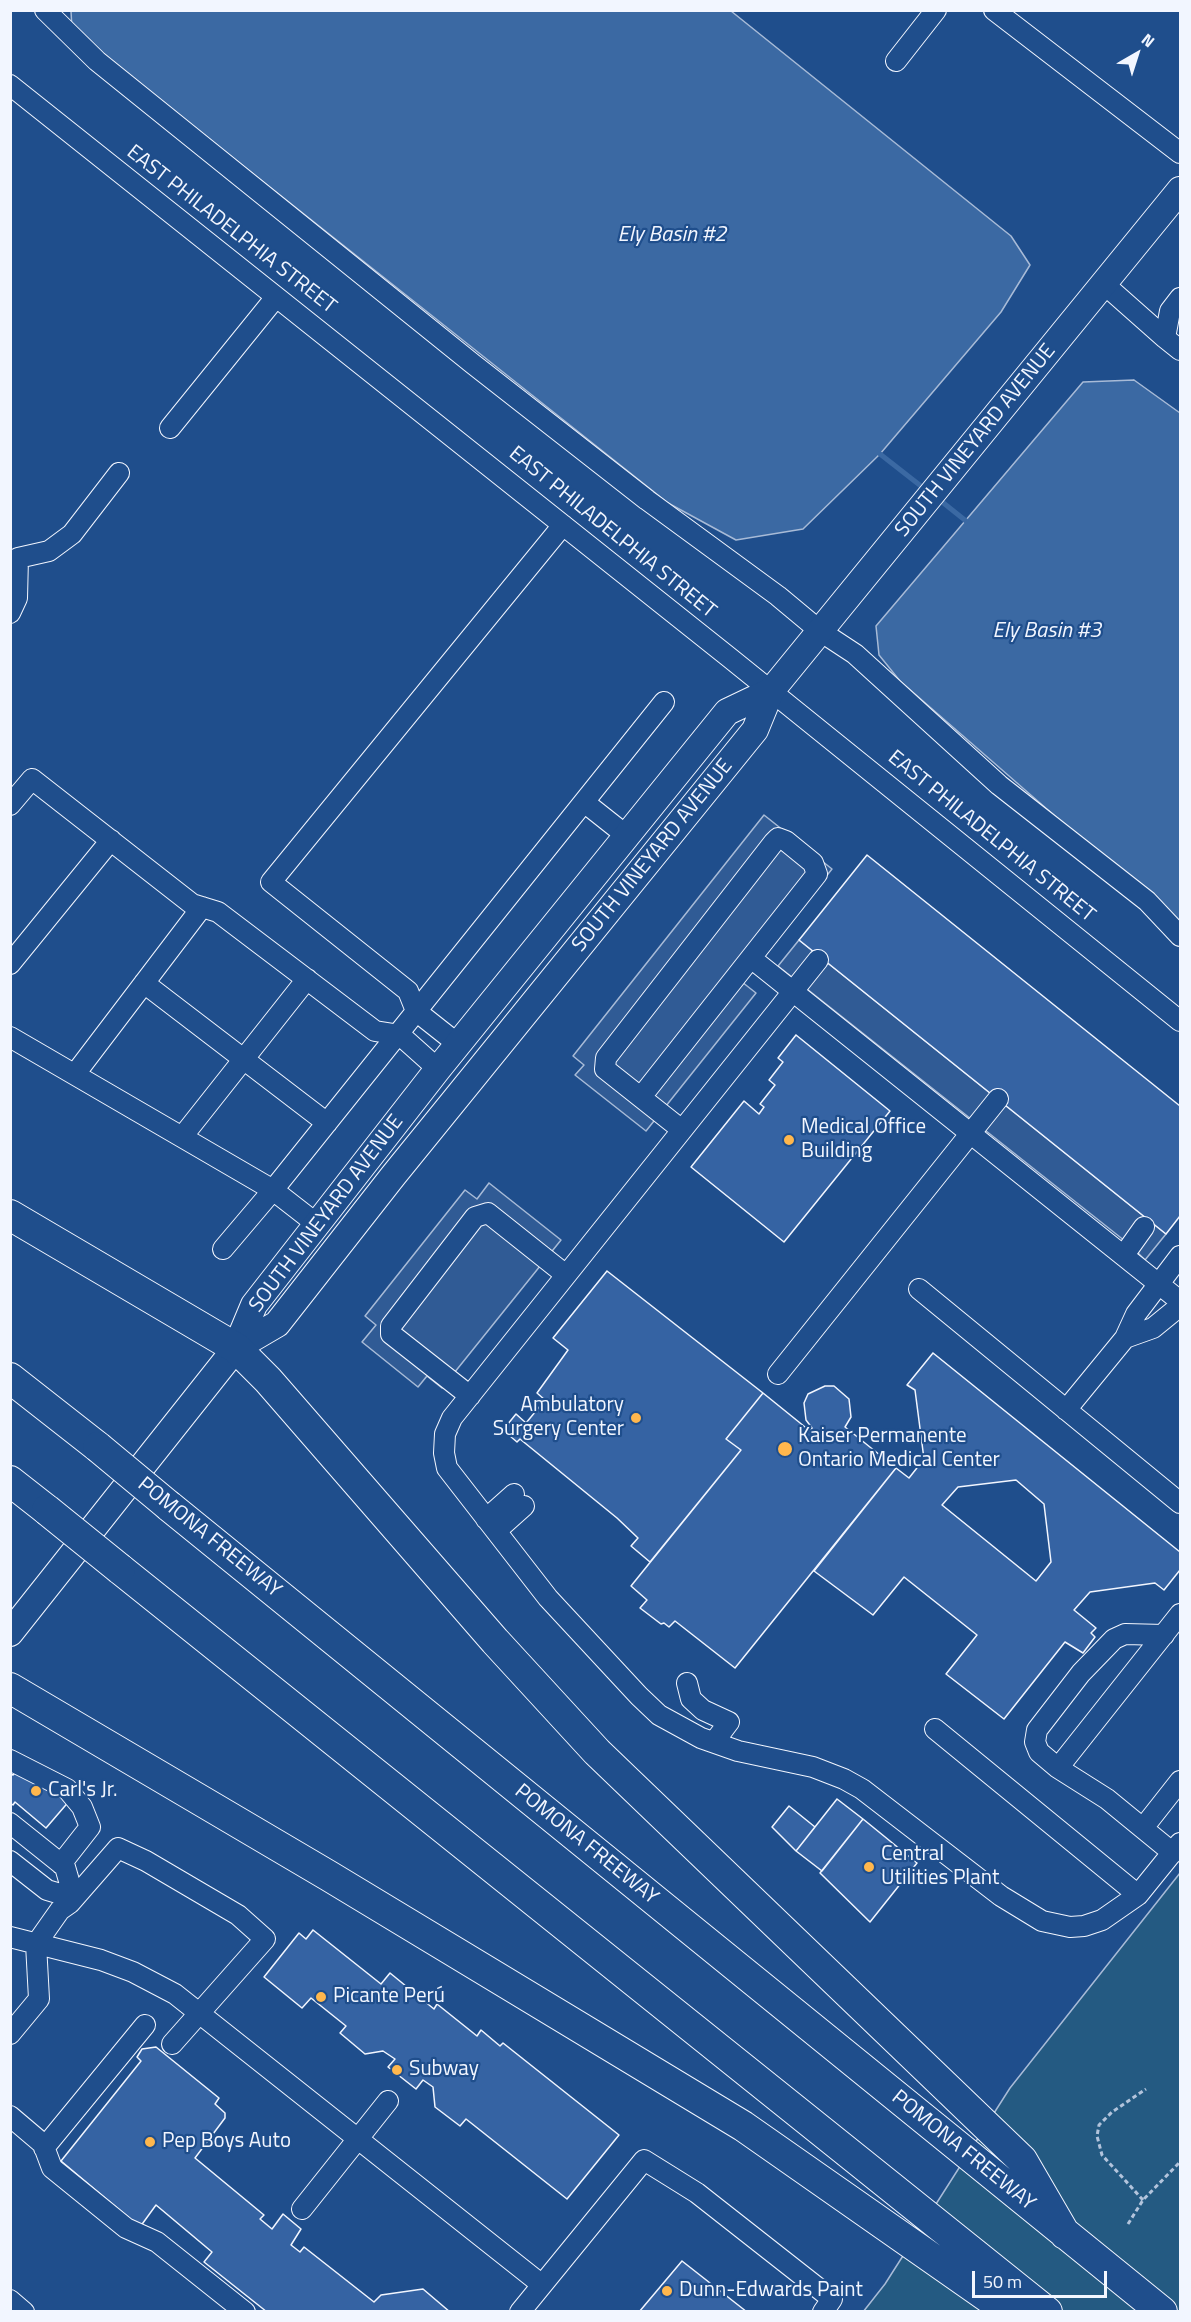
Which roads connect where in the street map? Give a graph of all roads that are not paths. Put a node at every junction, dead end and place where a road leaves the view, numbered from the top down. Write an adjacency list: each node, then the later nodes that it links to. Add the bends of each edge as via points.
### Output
1 (45, 10): 17 (street, via 98,61 244,181 647,500)
2 (936, 10): 4 (street)
3 (994, 10): 6 (street)
4 (896, 61)
5 (10, 85): 9 (street, EAST PHILADELPHIA STREET)
6 (1180, 153)
7 (1180, 190): 8 (main road, SOUTH VINEYARD AVENUE)
8 (1104, 284): 11 (street); 17 (main road, SOUTH VINEYARD AVENUE)
9 (276, 297): 12 (street); 14 (street, EAST PHILADELPHIA STREET)
10 (1180, 298): 11 (street, via 1170,311)
11 (1173, 344)
12 (170, 428)
13 (119, 473): 15 (street, via 72,534 49,551)
14 (563, 525): 18 (street, EAST PHILADELPHIA STREET); 32 (street, via 271,882 408,991)
15 (14, 555): 16 (street, via 17,598)
16 (10, 613)
17 (820, 631): 18 (main road, SOUTH VINEYARD AVENUE); 25 (street, via 855,654 999,785 1147,901)
18 (771, 690): 22 (main road, SOUTH VINEYARD AVENUE, via 727,712); 33 (street, EAST PHILADELPHIA STREET); 58 (main road, SOUTH VINEYARD AVENUE, via 756,730 277,1324)
19 (664, 702): 20 (street)
20 (584, 802): 22 (street); 32 (street)
21 (10, 805): 23 (street, via 32,778)
22 (627, 836): 36 (main road, SOUTH VINEYARD AVENUE)
23 (111, 840): 24 (street, via 192,904); 28 (street)
24 (202, 907): 29 (street, via 218,912); 30 (street)
25 (1180, 936)
26 (751, 958): 31 (street); 40 (street); 40 (street, via 817,874 813,863 778,838 606,1058 605,1068)
27 (818, 960): 31 (street)
28 (10, 964)
29 (307, 979): 34 (street, via 375,1031); 37 (street)
30 (144, 983): 37 (street); 39 (street)
31 (792, 992): 43 (street); 44 (street)
32 (416, 1011): 34 (street); 36 (street)
33 (1180, 1021)
34 (400, 1035): 38 (street); 42 (street)
35 (11, 1037): 39 (street)
36 (459, 1045): 38 (main road, SOUTH VINEYARD AVENUE)
37 (243, 1059): 42 (street); 45 (street)
38 (438, 1069): 48 (main road, SOUTH VINEYARD AVENUE)
39 (75, 1074): 45 (street)
40 (641, 1097): 43 (street)
41 (998, 1099): 44 (street)
42 (327, 1123): 46 (street)
43 (682, 1130): 53 (street)
44 (970, 1133): 51 (street); 59 (street)
45 (182, 1137): 46 (street)
46 (273, 1190): 48 (street); 50 (street)
47 (10, 1215): 58 (highway)
48 (318, 1225): 58 (main road, SOUTH VINEYARD AVENUE, via 254,1305)
49 (1144, 1227): 51 (street)
50 (223, 1249)
51 (1124, 1255): 54 (street)
52 (1180, 1256): 54 (street)
53 (566, 1275): 61 (street); 61 (street, via 488,1213 475,1217 391,1326 391,1334)
54 (1159, 1284): 56 (street); 57 (street, via 1136,1314)
55 (919, 1289): 62 (street)
56 (1180, 1303): 57 (street, via 1153,1328)
57 (1125, 1338): 62 (street)
58 (236, 1348): 68 (main road); 95 (highway, via 597,1752 1022,2160)
59 (778, 1374)
60 (10, 1378): 95 (highway, POMONA FREEWAY, bridge)
61 (470, 1395): 66 (street, via 452,1418 445,1434 444,1453 447,1468)
62 (1066, 1410): 65 (street)
63 (10, 1481): 103 (highway, bridge)
64 (519, 1500): 66 (street)
65 (1180, 1503)
66 (491, 1525): 73 (street, via 548,1598 639,1696 659,1715)
67 (1180, 1614): 69 (street)
68 (10, 1633)
69 (1164, 1635): 75 (street); 75 (street, via 1125,1634 1114,1639 1081,1673 1037,1730 1035,1742 1039,1752)
70 (10, 1688): 102 (highway, via 743,2126)
71 (716, 1714): 73 (street, via 729,1722)
72 (935, 1729): 82 (street)
73 (714, 1742): 82 (street, via 813,1767 844,1779 1001,1896 1042,1921 1084,1926 1111,1915)
74 (10, 1760): 81 (street, via 67,1789 82,1807 90,1827)
75 (1058, 1768): 78 (street)
76 (1180, 1781): 78 (street)
77 (10, 1823): 81 (street)
78 (1143, 1828): 79 (street)
79 (1177, 1848): 82 (street)
80 (10, 1861): 83 (street, via 46,1890)
81 (61, 1864): 83 (street)
82 (1138, 1895)
83 (74, 1898): 85 (street, via 60,1910); 86 (street, via 118,1848 238,1915 265,1939)
84 (10, 1937): 85 (street)
85 (36, 1944): 86 (street, via 133,1972 158,1983); 88 (street, via 39,1999)
86 (199, 2012): 89 (street); 92 (street)
87 (145, 2025): 93 (street)
88 (10, 2034)
89 (172, 2044)
90 (388, 2101): 92 (street)
91 (10, 2116): 93 (street)
92 (359, 2139): 94 (street); 96 (street)
93 (44, 2148): 99 (street, via 51,2168 126,2228 157,2242)
94 (302, 2210)
95 (1065, 2234): 104 (highway, POMONA FREEWAY)
96 (542, 2284): 100 (street); 101 (street, via 644,2160 697,2193 832,2299)
97 (10, 2300): 98 (street)
98 (24, 2312)
99 (245, 2312)
100 (520, 2312)
101 (823, 2312)
102 (1008, 2312)
103 (1047, 2312)
104 (1162, 2312)

